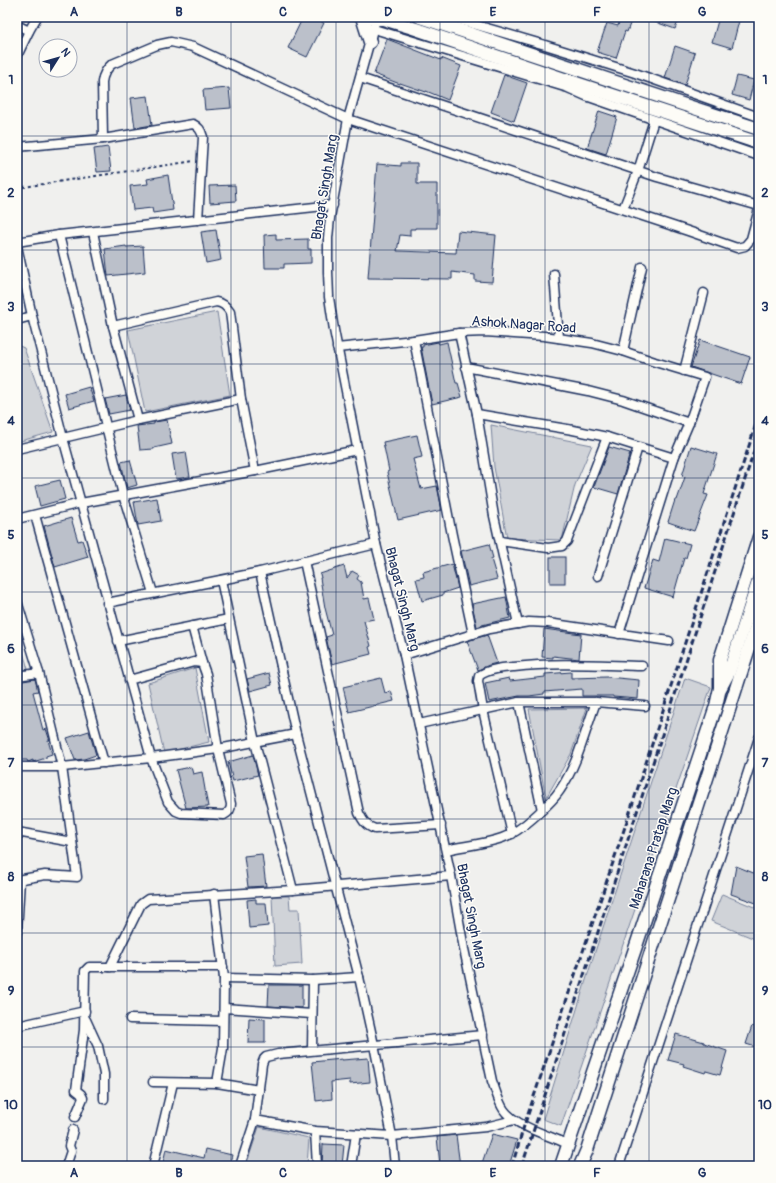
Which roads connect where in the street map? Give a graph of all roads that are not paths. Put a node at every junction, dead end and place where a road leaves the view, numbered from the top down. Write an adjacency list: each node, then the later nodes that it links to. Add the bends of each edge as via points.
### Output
1 (37, 17): 7 (street)
2 (362, 17): 8 (main road)
3 (420, 17): 14 (main road)
4 (449, 17): 11 (street, via 635,73)
5 (378, 20): 8 (street, Bhagat Singh Marg); 13 (street); 16 (main road, via 413,28)
6 (17, 25): 7 (street)
7 (29, 31): 9 (street)
8 (370, 42): 10 (street, Bhagat Singh Marg)
9 (17, 56)
10 (360, 78): 12 (street, Bhagat Singh Marg); 19 (street)
11 (759, 117)
12 (348, 119): 15 (street, via 193,47 171,42 157,45 107,68 102,82); 20 (street, Bhagat Singh Marg); 22 (street)
13 (654, 120): 18 (street); 19 (street)
14 (759, 129)
15 (103, 139): 17 (street); 23 (street, via 193,124 197,126 202,137)
16 (759, 143)
17 (17, 147)
18 (759, 156)
19 (638, 171): 21 (street); 22 (street)
20 (332, 205): 23 (street); 37 (street, Bhagat Singh Marg, via 328,238 328,272)
21 (759, 208): 22 (street, via 751,239 745,246 737,248)
22 (623, 209)
23 (198, 220): 24 (street)
24 (93, 232): 25 (street); 33 (street)
25 (59, 235): 26 (street); 45 (street)
26 (17, 242)
27 (17, 246): 31 (street)
28 (642, 267): 38 (street)
29 (554, 274): 35 (street)
30 (704, 293): 40 (street)
31 (32, 316): 32 (street); 47 (street)
32 (17, 320)
33 (113, 326): 41 (street, via 216,302 223,303 230,312); 43 (street)
34 (458, 333): 35 (street, Ashok Nagar Road, via 485,332); 36 (street, Ashok Nagar Road); 39 (street)
35 (559, 338): 38 (street, Ashok Nagar Road)
36 (414, 340): 37 (street, Ashok Nagar Road); 72 (street)
37 (337, 348): 50 (street, Bhagat Singh Marg)
38 (623, 351): 40 (street, Ashok Nagar Road)
39 (466, 367): 42 (street); 44 (street, via 588,391)
40 (684, 371): 44 (street, Ashok Nagar Road, via 705,377)
41 (241, 399): 43 (street); 52 (street)
42 (477, 414): 46 (street); 58 (street)
43 (138, 420): 45 (street)
44 (689, 423): 51 (street)
45 (106, 428): 47 (street); 53 (street)
46 (607, 437): 48 (street); 58 (street, via 567,541 562,546 548,548)
47 (62, 438): 49 (street); 54 (street)
48 (638, 447): 51 (street); 62 (street)
49 (17, 450)
50 (357, 450): 52 (street); 59 (street, Bhagat Singh Marg)
51 (674, 458): 73 (street)
52 (255, 470): 53 (street)
53 (123, 495): 54 (street); 65 (street)
54 (81, 504): 55 (street); 67 (street)
55 (35, 515): 56 (street); 93 (street)
56 (17, 519)
57 (759, 537): 82 (main road, Maharana Pratap Marg, via 720,660)
58 (500, 541): 70 (street)
59 (376, 544): 60 (street); 76 (street, Bhagat Singh Marg)
60 (304, 561): 61 (street); 97 (street, via 363,822 375,829)
61 (260, 572): 64 (street); 88 (street)
62 (598, 576)
63 (759, 579): 82 (main road, via 729,672)
64 (220, 580): 65 (street); 69 (street)
65 (153, 594): 67 (street)
66 (17, 601): 79 (street)
67 (107, 603): 74 (street)
68 (759, 617): 105 (main road)
69 (229, 619): 71 (street); 90 (street)
70 (518, 624): 72 (street); 73 (street, via 548,623)
71 (192, 626): 74 (street); 77 (street)
72 (474, 634): 76 (street)
73 (619, 634): 75 (street)
74 (118, 641): 81 (street)
75 (669, 641)
76 (404, 655): 87 (street, Bhagat Singh Marg)
77 (202, 663): 81 (street, via 194,662); 91 (street)
78 (642, 666): 86 (street, via 545,664 488,671 479,676 478,681)
79 (39, 673): 80 (street); 95 (street)
80 (17, 676)
81 (129, 680): 92 (street)
82 (720, 688): 103 (main road, Maharana Pratap Marg)
83 (519, 702): 84 (street); 86 (street); 96 (street)
84 (596, 702): 85 (street); 96 (street, via 574,766 560,790)
85 (645, 706)
86 (483, 710): 87 (street); 99 (street)
87 (419, 724): 97 (street, Bhagat Singh Marg)
88 (296, 734): 90 (street); 106 (street)
89 (759, 738): 148 (street)
90 (255, 742): 91 (street); 107 (street)
91 (218, 749): 92 (street); 92 (street, via 231,804 231,809 224,815 181,814 176,811 168,802)
92 (151, 758): 93 (street)
93 (104, 763): 95 (street)
94 (17, 767): 95 (street)
95 (62, 767): 100 (street)
96 (542, 810): 99 (street)
97 (441, 825): 101 (street, Bhagat Singh Marg)
98 (17, 832): 100 (street)
99 (512, 834): 101 (street, via 492,841)
100 (72, 842): 104 (street, via 77,877 45,875)
101 (446, 850): 102 (street, Bhagat Singh Marg)
102 (451, 876): 106 (street); 124 (street, Bhagat Singh Marg)
103 (659, 878): 105 (main road); 117 (main road, Maharana Pratap Marg)
104 (18, 880): 109 (street)
105 (673, 883): 121 (main road)
106 (335, 885): 107 (street); 113 (street)
107 (293, 890): 108 (street)
108 (214, 894): 111 (street, via 148,899 141,904); 112 (street)
109 (18, 911): 110 (street)
110 (17, 932)
111 (110, 967): 112 (street); 118 (street, via 89,967 85,971)
112 (223, 967): 114 (street)
113 (359, 977): 115 (street); 125 (street)
114 (224, 978): 115 (street); 116 (street)
115 (312, 980): 119 (street)
116 (224, 1008): 119 (street); 122 (street)
117 (613, 1013): 121 (main road); 139 (main road, Maharana Pratap Marg)
118 (85, 1014): 123 (street); 131 (street, via 98,1046 104,1074); 132 (street, via 76,1090 83,1098)
119 (312, 1014): 126 (street)
120 (130, 1019): 122 (street)
121 (629, 1020): 147 (main road)
122 (224, 1021): 129 (street)
123 (17, 1026)
124 (483, 1035): 125 (street); 134 (street, Bhagat Singh Marg, via 498,1099)
125 (374, 1045): 126 (street); 138 (street)
126 (312, 1050): 130 (street, via 266,1057 262,1064)
127 (153, 1082): 128 (street)
128 (173, 1083): 129 (street); 141 (street)
129 (217, 1084): 130 (street)
130 (259, 1090): 133 (street)
131 (104, 1099)
132 (75, 1117)
133 (255, 1120): 136 (street); 142 (street)
134 (514, 1120): 138 (street, via 486,1127); 139 (street, Bhagat Singh Marg)
135 (73, 1130): 140 (street, via 69,1146 71,1151)
136 (315, 1131): 137 (street); 143 (street)
137 (356, 1134): 138 (street); 144 (street)
138 (392, 1136): 145 (street)
139 (568, 1144): 146 (main road, Maharana Pratap Marg)
140 (66, 1166)
141 (153, 1166)
142 (240, 1166)
143 (317, 1166)
144 (351, 1166)
145 (395, 1166)
146 (561, 1166)
147 (580, 1166)
148 (619, 1166)

